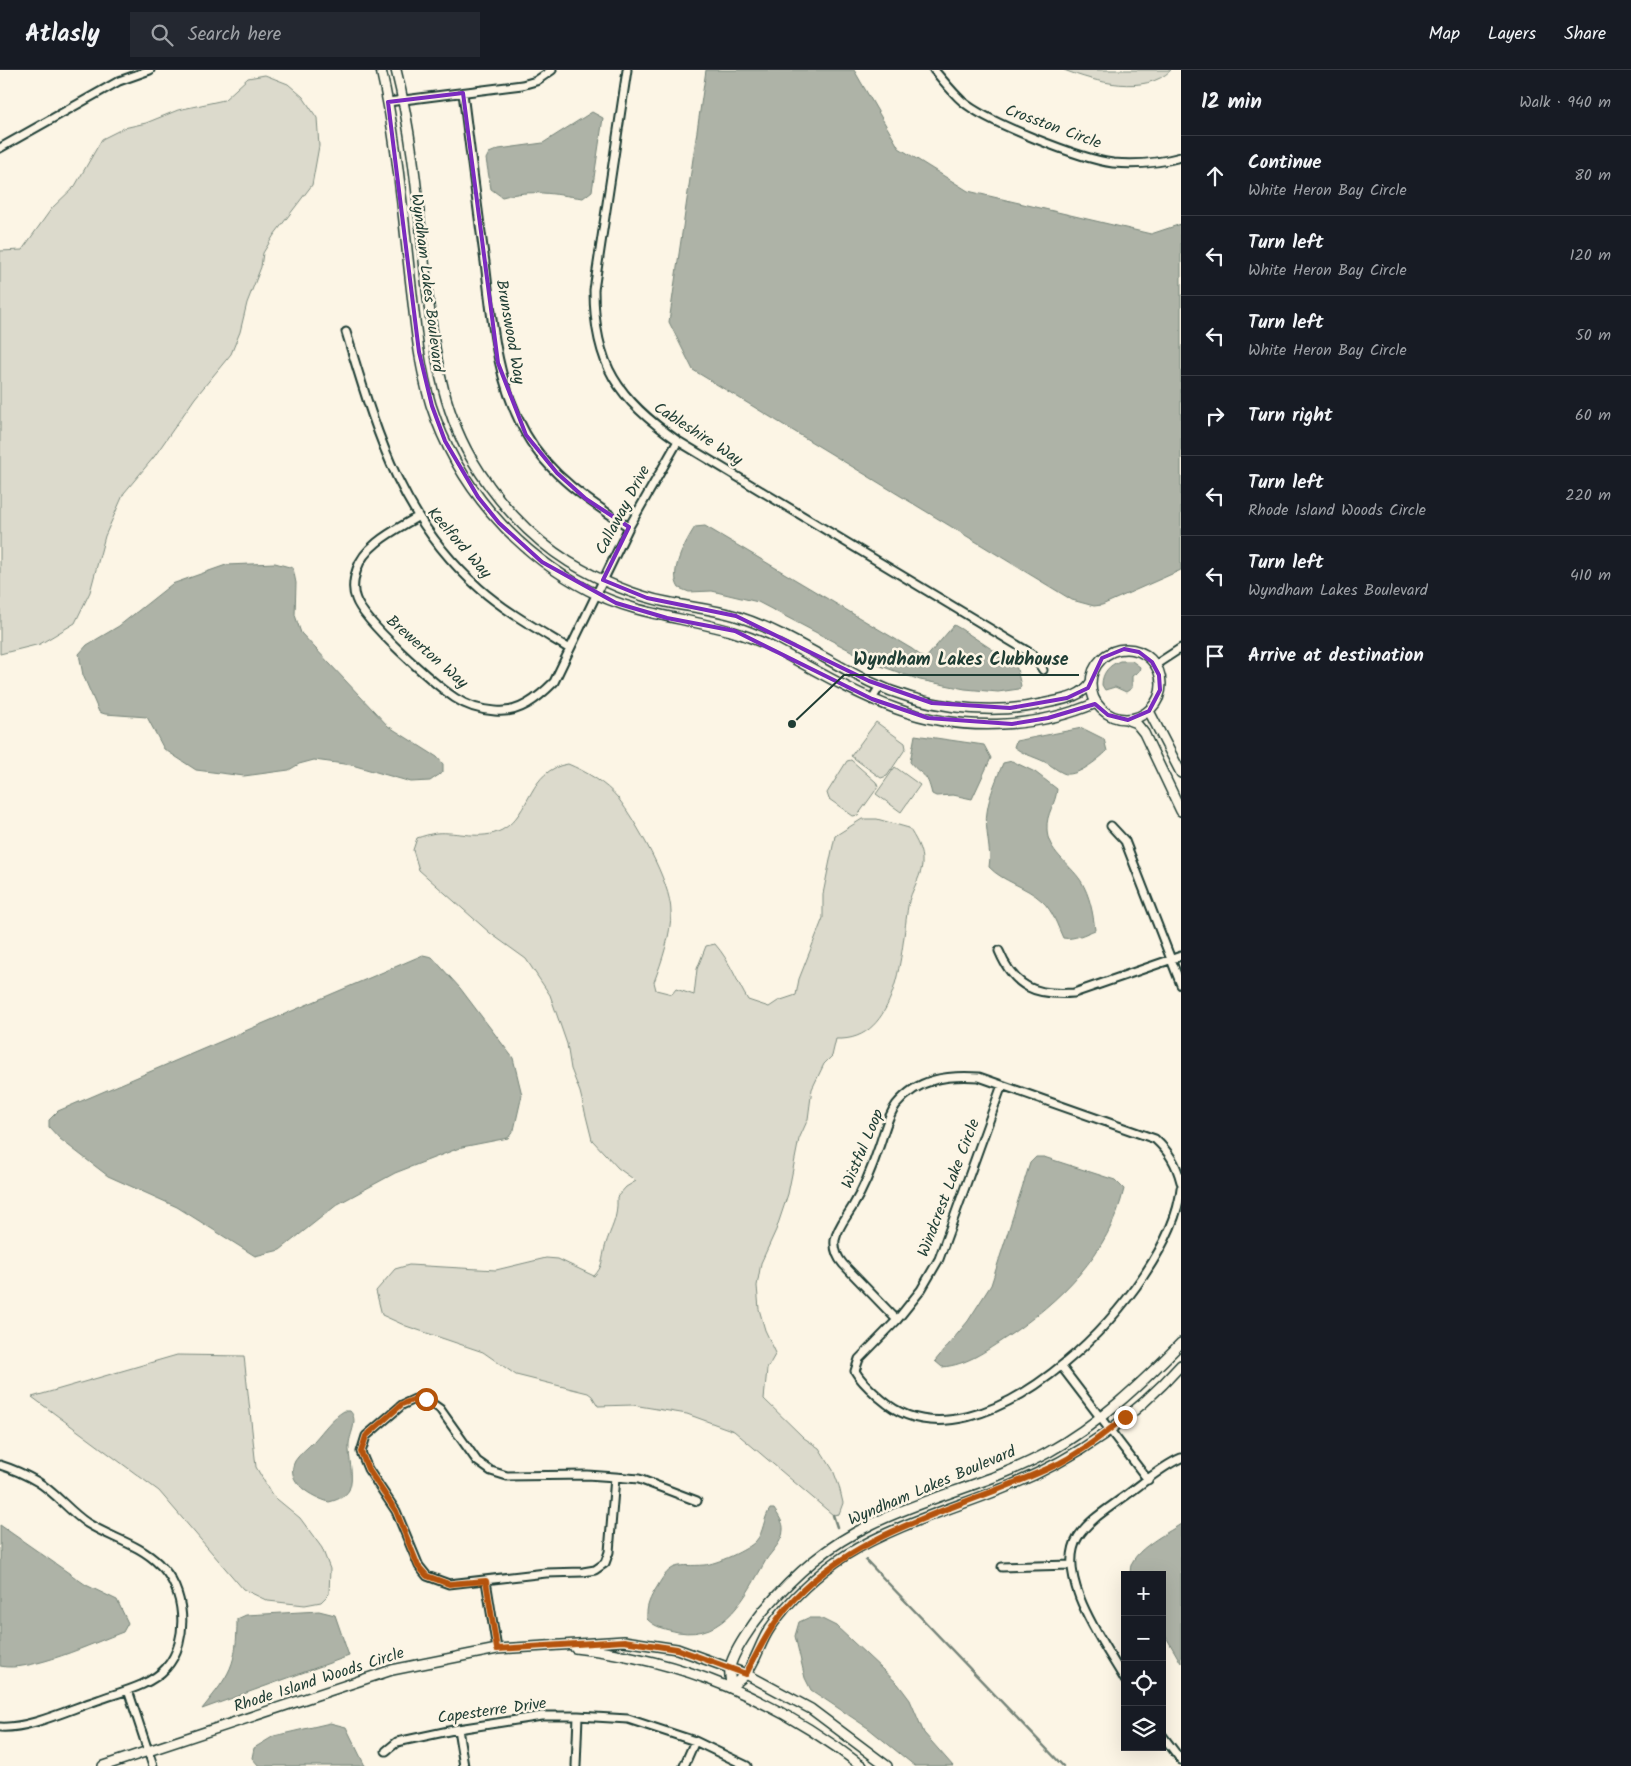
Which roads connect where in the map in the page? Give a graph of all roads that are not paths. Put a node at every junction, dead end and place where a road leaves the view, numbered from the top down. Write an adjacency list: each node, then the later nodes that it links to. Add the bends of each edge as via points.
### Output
1 (150, 70): 10 (street, via 111,85)
2 (381, 70): 9 (street, Wyndham Lakes Boulevard)
3 (396, 70): 8 (street, Wyndham Lakes Boulevard)
4 (552, 70): 7 (street, via 536,81 522,85)
5 (627, 70): 13 (street, Cableshire Way, via 594,290 595,328 608,369 625,396 646,418)
6 (934, 70): 11 (street, Crosston Circle, via 962,101 986,117 1087,157 1113,162 1158,163)
7 (463, 93): 8 (street); 15 (street, Brunswood Way, via 493,331 508,396 526,435 556,473 586,499)
8 (403, 100): 9 (street); 16 (street, Wyndham Lakes Boulevard, via 436,357 446,401 460,436 491,489 512,514 551,550)
9 (388, 102): 17 (street, Wyndham Lakes Boulevard, via 419,352 432,406 445,441 473,490 499,523 542,562)
10 (0, 148)
11 (1181, 157)
12 (346, 332): 14 (street, Keelford Way, via 373,422 394,476)
13 (678, 441): 15 (street, Callaway Drive); 21 (street, Cableshire Way, via 1032,654)
14 (417, 517): 19 (street, Keelford Way, via 478,588 511,613); 19 (street, Brewerton Way, via 379,541 358,567 354,585 355,598 363,612 400,651 456,698 497,712 519,709 539,698 554,682)
15 (628, 527): 16 (street, Callaway Drive)
16 (603, 580): 17 (street, Callaway Drive); 23 (street, Wyndham Lakes Boulevard, via 647,598 722,612 766,627)
17 (596, 594): 19 (street, Brewerton Way); 24 (street, Wyndham Lakes Boulevard, via 643,612 708,624 751,638)
18 (1181, 648): 20 (street)
19 (570, 649)
20 (1155, 666): 22 (street, via 1139,652 1116,651 1099,662); 26 (street, via 1160,690)
21 (1043, 670)
22 (1091, 682): 23 (street, Wyndham Lakes Boulevard, via 1079,694 1067,698 1027,707 995,709 932,703); 25 (street)
23 (880, 686): 24 (street)
24 (872, 699): 25 (street, Wyndham Lakes Boulevard, via 928,718 998,724 1048,718)
25 (1096, 703): 27 (street, via 1106,714)
26 (1149, 711): 27 (street); 28 (street)
27 (1128, 720): 29 (street, via 1144,733)
28 (1181, 773)
29 (1181, 812)
30 (1111, 826): 33 (street, via 1126,841)
31 (999, 951): 33 (street, via 1015,980 1031,989 1056,994 1074,993)
32 (1181, 956): 33 (street)
33 (1172, 960): 34 (street)
34 (1181, 985)
35 (1002, 1085): 36 (street, via 1154,1139 1168,1151); 38 (street, Windcrest Lake Circle, via 939,1259 921,1290); 38 (street, Wistful Loop, via 979,1077 952,1076 932,1079 911,1092 896,1105 869,1175 840,1224 835,1242 836,1256)
36 (1181, 1182)
37 (1181, 1188): 41 (street, Windcrest Lake Circle, via 1180,1200 1162,1243 1137,1285 1112,1319)
38 (896, 1320): 41 (street, Windcrest Lake Circle, via 859,1358 856,1371 861,1381 892,1409 913,1418 937,1421 970,1417 1012,1399)
39 (1181, 1343): 42 (street, Wyndham Lakes Boulevard)
40 (1181, 1365): 43 (street, Wyndham Lakes Boulevard, via 1157,1391)
41 (1061, 1366): 42 (street)
42 (1101, 1419): 43 (street); 54 (street, Wyndham Lakes Boulevard, via 1020,1466 875,1522 830,1548 798,1572 757,1619)
43 (1110, 1430): 47 (street); 56 (street, Wyndham Lakes Boulevard, via 1062,1462 893,1531 844,1556 802,1590 769,1628)
44 (1181, 1458): 47 (street)
45 (0, 1464): 58 (street, via 39,1482 89,1524 142,1551 161,1565 174,1587 181,1608 181,1633 175,1654 165,1668)
46 (616, 1477): 48 (street, via 639,1479); 51 (street, via 609,1552 605,1563 596,1570 584,1572); 51 (street, via 507,1476 491,1471 478,1461 440,1409 426,1399 402,1404 366,1436 361,1452 368,1469 396,1511 418,1566 427,1576 449,1584)
47 (1148, 1480): 49 (street, via 1087,1525 1075,1543)
48 (697, 1501)
49 (1071, 1565): 50 (street); 55 (street, via 1083,1604)
50 (1002, 1567)
51 (486, 1581): 53 (street)
52 (550, 1645): 53 (street, Rhode Island Woods Circle); 54 (street, Rhode Island Woods Circle, via 624,1641 677,1649); 57 (street, Rhode Island Woods Circle, via 617,1652 668,1665)
53 (497, 1649): 65 (street, Rhode Island Woods Circle, via 392,1670)
54 (730, 1667): 56 (street, Rhode Island Woods Circle); 57 (street)
55 (1121, 1673)
56 (746, 1674): 57 (street, Wyndham Lakes Boulevard); 74 (street, Rhode Island Woods Circle, via 811,1709)
57 (731, 1687): 73 (street, Rhode Island Woods Circle, via 802,1724)
58 (128, 1690): 60 (street, via 25,1724); 65 (street)
59 (578, 1716): 61 (street, Capesterre Drive, via 542,1716); 62 (street, Capesterre Drive, via 628,1719); 70 (street)
60 (0, 1727)
61 (458, 1729): 64 (street, Capesterre Drive, via 396,1742); 69 (street)
62 (696, 1740): 71 (street); 72 (street, Capesterre Drive)
63 (1166, 1740): 66 (street)
64 (386, 1751)
65 (148, 1752): 67 (street, Rhode Island Woods Circle); 68 (street)
66 (1181, 1760)
67 (103, 1766)
68 (153, 1766)
69 (464, 1766)
70 (576, 1766)
71 (684, 1766)
72 (747, 1766)
73 (862, 1766)
74 (887, 1766)

